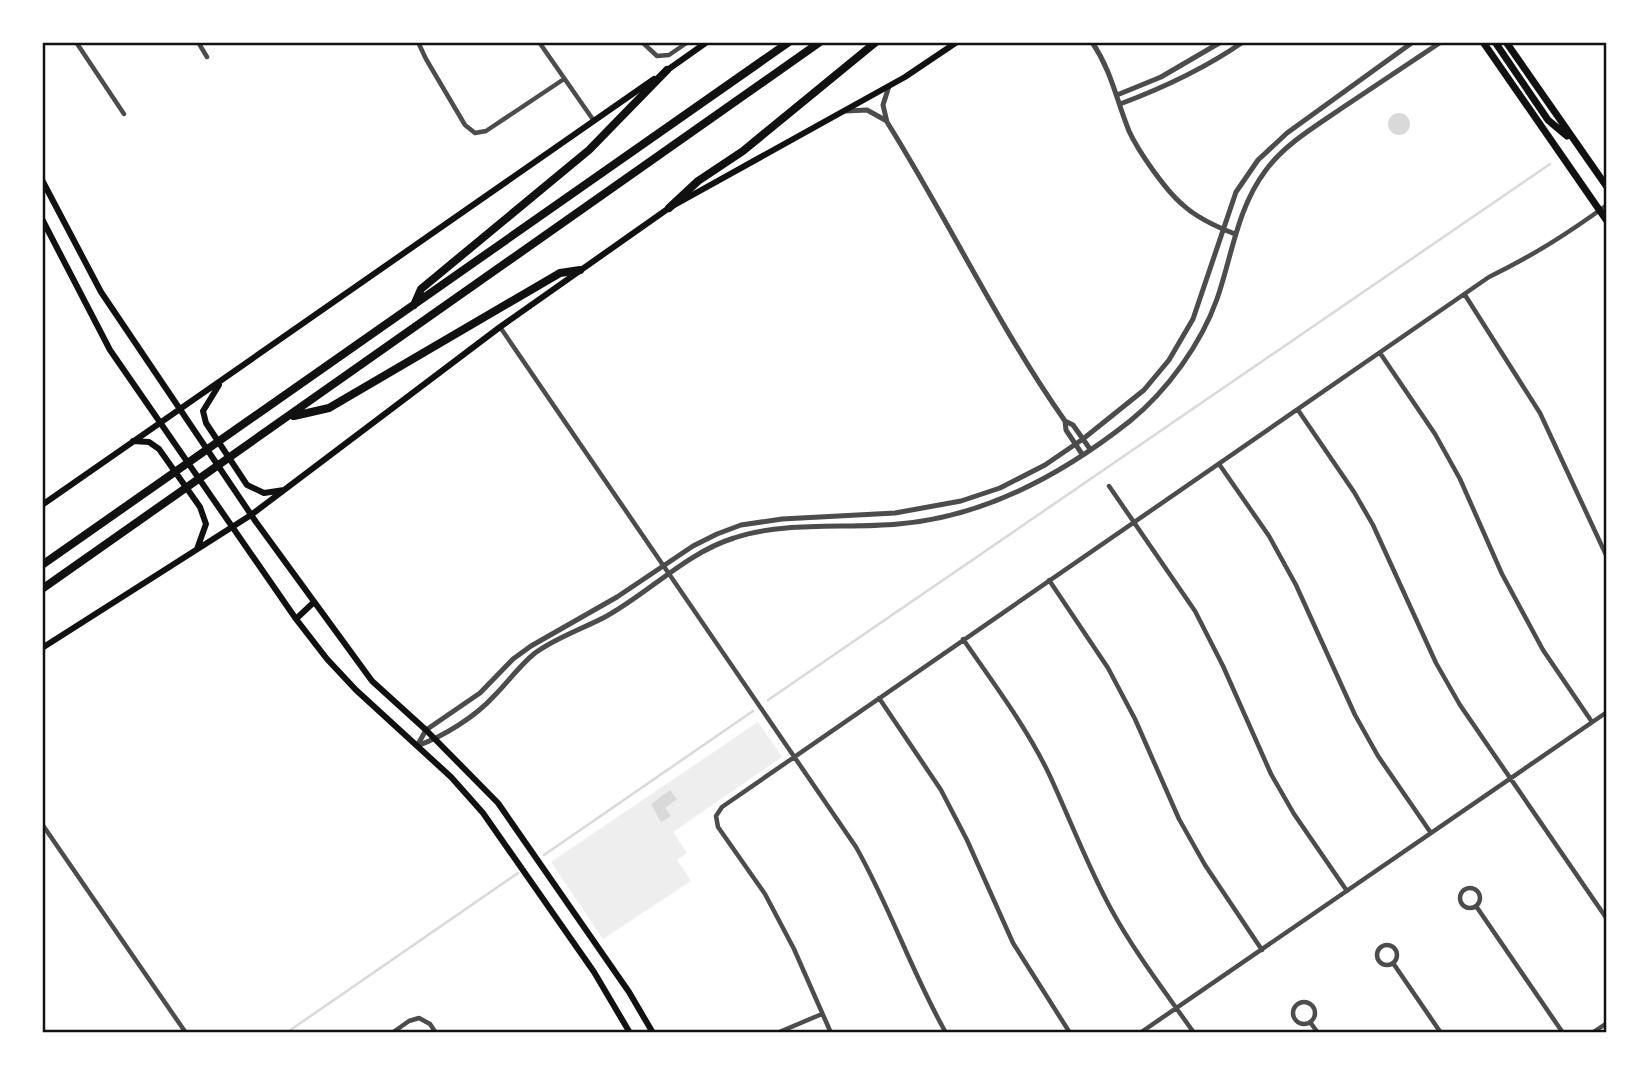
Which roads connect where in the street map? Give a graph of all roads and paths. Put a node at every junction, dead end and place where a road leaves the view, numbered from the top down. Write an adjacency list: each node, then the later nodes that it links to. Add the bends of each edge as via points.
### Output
1 (76, 42): 27 (street)
2 (198, 42): 21 (street)
3 (418, 42): 23 (street, via 465,125 475,133 486,131)
4 (539, 42): 23 (street)
5 (642, 42): 6 (street, via 657,56 669,55)
6 (688, 42)
7 (707, 42): 22 (main road)
8 (789, 42): 43 (highway)
9 (820, 42): 49 (highway)
10 (876, 42): 35 (highway)
11 (957, 42): 24 (main road)
12 (1092, 42): 25 (street)
13 (1222, 42): 20 (street); 25 (street, via 1161,77)
14 (1242, 42): 20 (street)
15 (1413, 42): 39 (street, via 1273,144 1236,192)
16 (1441, 42): 40 (street, via 1305,133 1267,168)
17 (1483, 42): 36 (main road)
18 (1495, 42): 31 (main road, via 1548,120)
19 (1506, 42): 31 (main road)
20 (1229, 52): 26 (street, via 1166,86)
21 (207, 57)
22 (667, 70): 29 (main road); 43 (highway, via 589,150 421,289)
23 (564, 79): 29 (street)
24 (890, 86): 28 (main road); 30 (street, via 883,100)
25 (1117, 95): 26 (street)
26 (1120, 104): 39 (street, via 1142,153 1182,205)
27 (124, 114)
28 (840, 114): 30 (street, via 867,110); 35 (main road)
29 (594, 121): 46 (main road)
30 (887, 122): 50 (street, via 1013,344)
31 (1578, 146): 33 (main road)
32 (42, 180): 47 (main road, via 101,292)
33 (1607, 187)
34 (1607, 205): 36 (street)
35 (669, 208): 41 (main road)
36 (1600, 210): 38 (main road); 42 (street)
37 (42, 219): 51 (main road, via 110,350)
38 (1607, 221)
39 (1222, 229): 40 (street); 52 (street, via 1193,320 1169,360 1144,390)
40 (1234, 234): 55 (street, via 1217,300 1184,361 1155,398)
41 (580, 270): 44 (main road); 49 (highway, via 560,273 329,408)
42 (1465, 295): 45 (street); 65 (street, via 1540,413)
43 (412, 308): 66 (highway)
44 (500, 327): 59 (main road); 67 (street)
45 (1380, 353): 48 (street); 77 (street, via 1460,479 1537,640)
46 (222, 380): 47 (main road); 59 (main road, via 203,411 206,423 247,485 264,494)
47 (181, 409): 51 (main road); 61 (main road)
48 (1298, 410): 57 (street); 82 (street, via 1374,525 1436,663)
49 (288, 418): 70 (highway)
50 (1066, 421): 52 (street); 54 (street)
51 (160, 422): 53 (main road); 63 (main road)
52 (1083, 439): 54 (street); 55 (street)
53 (133, 441): 60 (main road); 64 (main road, via 149,442 159,449 200,507 206,524)
54 (1075, 444): 56 (street); 67 (street, via 1000,488 961,501 895,513 741,525 693,545)
55 (1090, 449): 56 (street)
56 (1082, 454): 68 (street, via 1036,484 960,513 897,524 761,531 702,552)
57 (1219, 464): 62 (street); 86 (street, via 1269,536 1296,585 1378,757)
58 (1109, 486): 62 (street)
59 (286, 490): 61 (main road)
60 (42, 505)
61 (251, 515): 63 (main road); 71 (main road)
62 (1134, 522): 69 (street); 88 (street, via 1195,611 1271,774)
63 (233, 528): 64 (main road); 72 (main road)
64 (197, 549): 74 (main road)
65 (1607, 557)
66 (42, 565)
67 (664, 565): 68 (street); 78 (street, via 531,646 480,692)
68 (670, 574): 79 (street, via 606,617 536,652 493,698); 81 (street)
69 (1049, 580): 73 (street); 92 (street, via 1108,668 1179,819)
70 (42, 589)
71 (314, 602): 72 (main road); 78 (main road, via 372,681)
72 (296, 619): 80 (main road, via 356,690)
73 (963, 639): 75 (street); 94 (street, via 1013,711 1048,772 1112,911)
74 (42, 648)
75 (879, 698): 81 (street); 106 (street, via 941,790 1013,943)
76 (1607, 712): 77 (street)
77 (1592, 722): 82 (street)
78 (426, 730): 79 (main road); 80 (street)
79 (435, 739): 80 (street); 83 (main road)
80 (417, 746): 84 (main road)
81 (795, 756): 95 (street, via 722,807 716,816 718,827 765,894); 105 (street, via 873,878)
82 (1510, 778): 86 (street); 91 (street)
83 (498, 803): 84 (main road); 87 (main road)
84 (483, 813): 89 (main road)
85 (42, 824): 98 (street)
86 (1431, 833): 88 (street)
87 (559, 891): 89 (main road); 102 (main road)
88 (1347, 891): 92 (street)
89 (545, 902): 101 (main road)
90 (1476, 906): 90 (street, via 1478,892 1464,889 1462,904); 111 (street)
91 (1607, 919)
92 (1262, 950): 94 (street)
93 (1393, 963): 93 (street, via 1395,948 1380,946 1378,961); 110 (street)
94 (1176, 1008): 107 (street); 108 (street)
95 (822, 1014): 103 (street); 104 (street)
96 (1310, 1022): 96 (street, via 1315,1015 1313,1006 1297,1003 1295,1019 1302,1024); 109 (street)
97 (1607, 1023): 112 (street)
98 (186, 1033)
99 (392, 1033): 100 (street, via 419,1018)
100 (436, 1033)
101 (631, 1033)
102 (653, 1033)
103 (777, 1033)
104 (831, 1033)
105 (946, 1033)
106 (1070, 1033)
107 (1140, 1033)
108 (1194, 1033)
109 (1318, 1033)
110 (1441, 1033)
111 (1563, 1033)
112 (1592, 1033)

